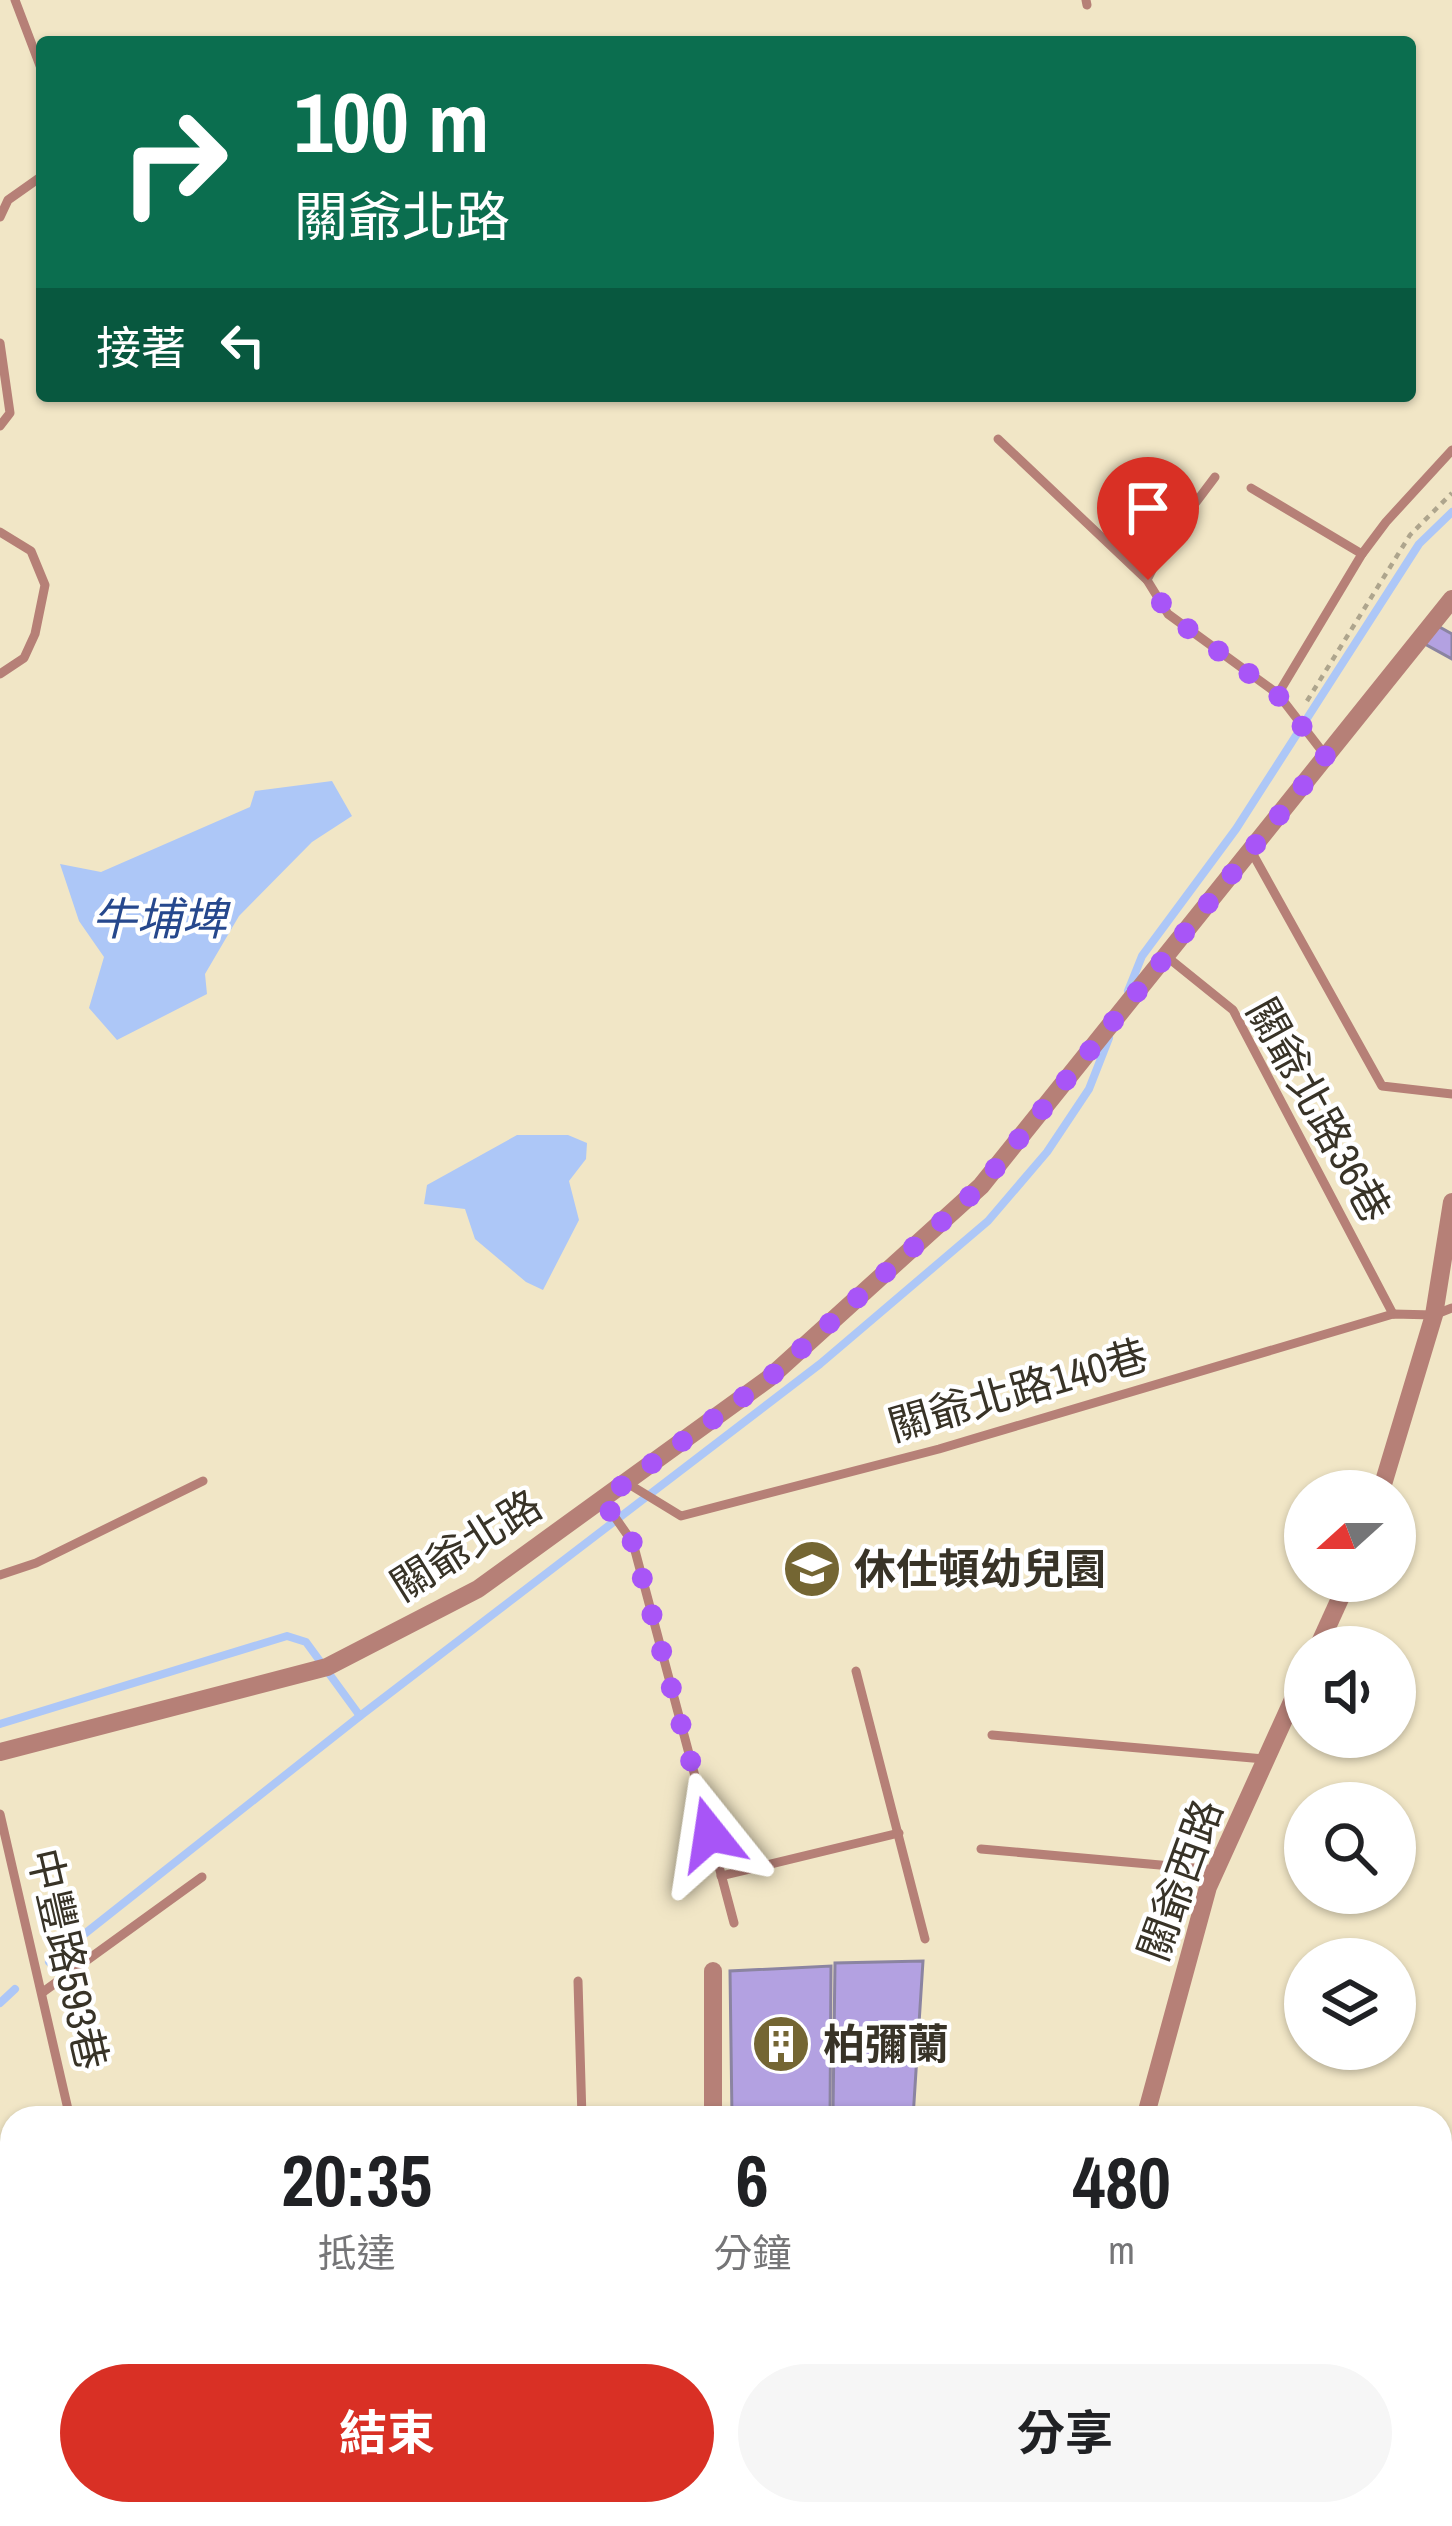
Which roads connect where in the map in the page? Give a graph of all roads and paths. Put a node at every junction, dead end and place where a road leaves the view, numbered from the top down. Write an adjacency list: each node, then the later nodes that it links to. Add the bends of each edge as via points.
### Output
1 (15, 0): 2 (lane)
2 (36, 55)
3 (36, 180): 4 (lane, via 8,200)
4 (0, 217)
5 (0, 343): 6 (lane, via 10,413)
6 (0, 426)
7 (998, 439): 14 (lane)
8 (1452, 450): 13 (lane)
9 (1215, 477): 14 (lane)
10 (1251, 488): 13 (lane)
11 (1452, 493): 18 (path, via 1410,535)
12 (0, 532): 16 (lane, via 31,550 45,585 25,658)
13 (1362, 554): 17 (lane)
14 (1148, 580): 17 (lane, via 1168,614)
15 (1452, 599): 19 (street, 關爺北路)
16 (0, 674)
17 (1277, 694): 19 (lane)
18 (1307, 701)
19 (1326, 757): 20 (street, 關爺北路)
20 (1250, 848): 21 (street, 關爺北路); 22 (lane, via 1382,1086)
21 (1166, 956): 25 (lane, 關爺北路36巷, via 1233,1010); 28 (street, 關爺北路, via 981,1186 768,1379)
22 (1452, 1094)
23 (1452, 1202): 24 (street)
24 (1443, 1311): 25 (lane, 關爺北路140巷); 26 (street)
25 (1393, 1314): 28 (lane, 關爺北路140巷, via 681,1516)
26 (1388, 1470)
27 (203, 1480): 30 (lane)
28 (627, 1483): 29 (street, 關爺北路)
29 (602, 1500): 34 (street, 關爺北路, via 478,1589 327,1667); 41 (lane, via 633,1543)
30 (0, 1575)
31 (856, 1671): 37 (lane)
32 (1284, 1717): 35 (street, 關爺西路)
33 (992, 1735): 35 (lane)
34 (0, 1752)
35 (1264, 1759): 39 (street, 關爺西路)
36 (0, 1814): 46 (lane, 中豐路593巷)
37 (899, 1833): 41 (lane); 43 (lane)
38 (981, 1849): 39 (lane)
39 (1216, 1870): 50 (street, 關爺西路)
40 (202, 1876): 46 (lane)
41 (721, 1876): 42 (lane)
42 (734, 1923)
43 (925, 1939)
44 (713, 1971): 49 (street)
45 (578, 1981): 48 (lane)
46 (43, 1992): 47 (lane, 中豐路593巷)
47 (67, 2106)
48 (582, 2106)
49 (712, 2106)
50 (1148, 2106)

